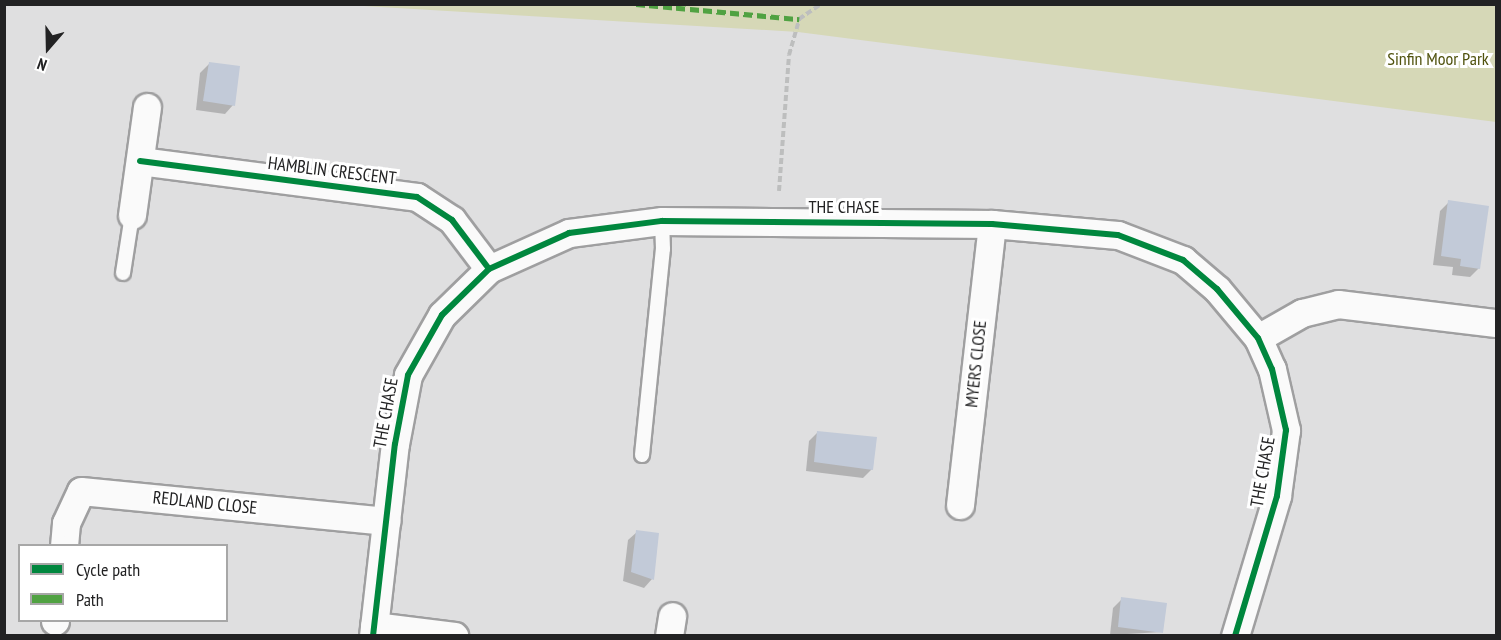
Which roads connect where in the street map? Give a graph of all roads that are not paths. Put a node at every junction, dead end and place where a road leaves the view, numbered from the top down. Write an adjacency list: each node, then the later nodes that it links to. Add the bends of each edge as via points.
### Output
1 (147, 107): 2 (street)
2 (140, 161): 3 (street); 6 (street, HAMBLIN CRESCENT, via 417,197 452,220)
3 (132, 215): 7 (lane)
4 (662, 221): 5 (street, THE CHASE); 6 (street, THE CHASE, via 569,233); 10 (lane, via 663,249)
5 (992, 224): 9 (street, THE CHASE, via 1118,235 1183,260 1217,289); 11 (street, MYERS CLOSE)
6 (489, 270): 12 (street, THE CHASE, via 442,315 408,375 394,444)
7 (123, 273)
8 (1497, 323): 9 (street, via 1338,304 1302,313)
9 (1258, 338): 16 (street, THE CHASE, via 1272,369 1286,429 1277,496)
10 (642, 455)
11 (960, 505)
12 (387, 521): 13 (street, REDLAND CLOSE, via 81,491 66,523); 14 (street, THE CHASE)
13 (64, 544)
14 (374, 631): 15 (street)
15 (454, 636)
16 (1235, 636)

